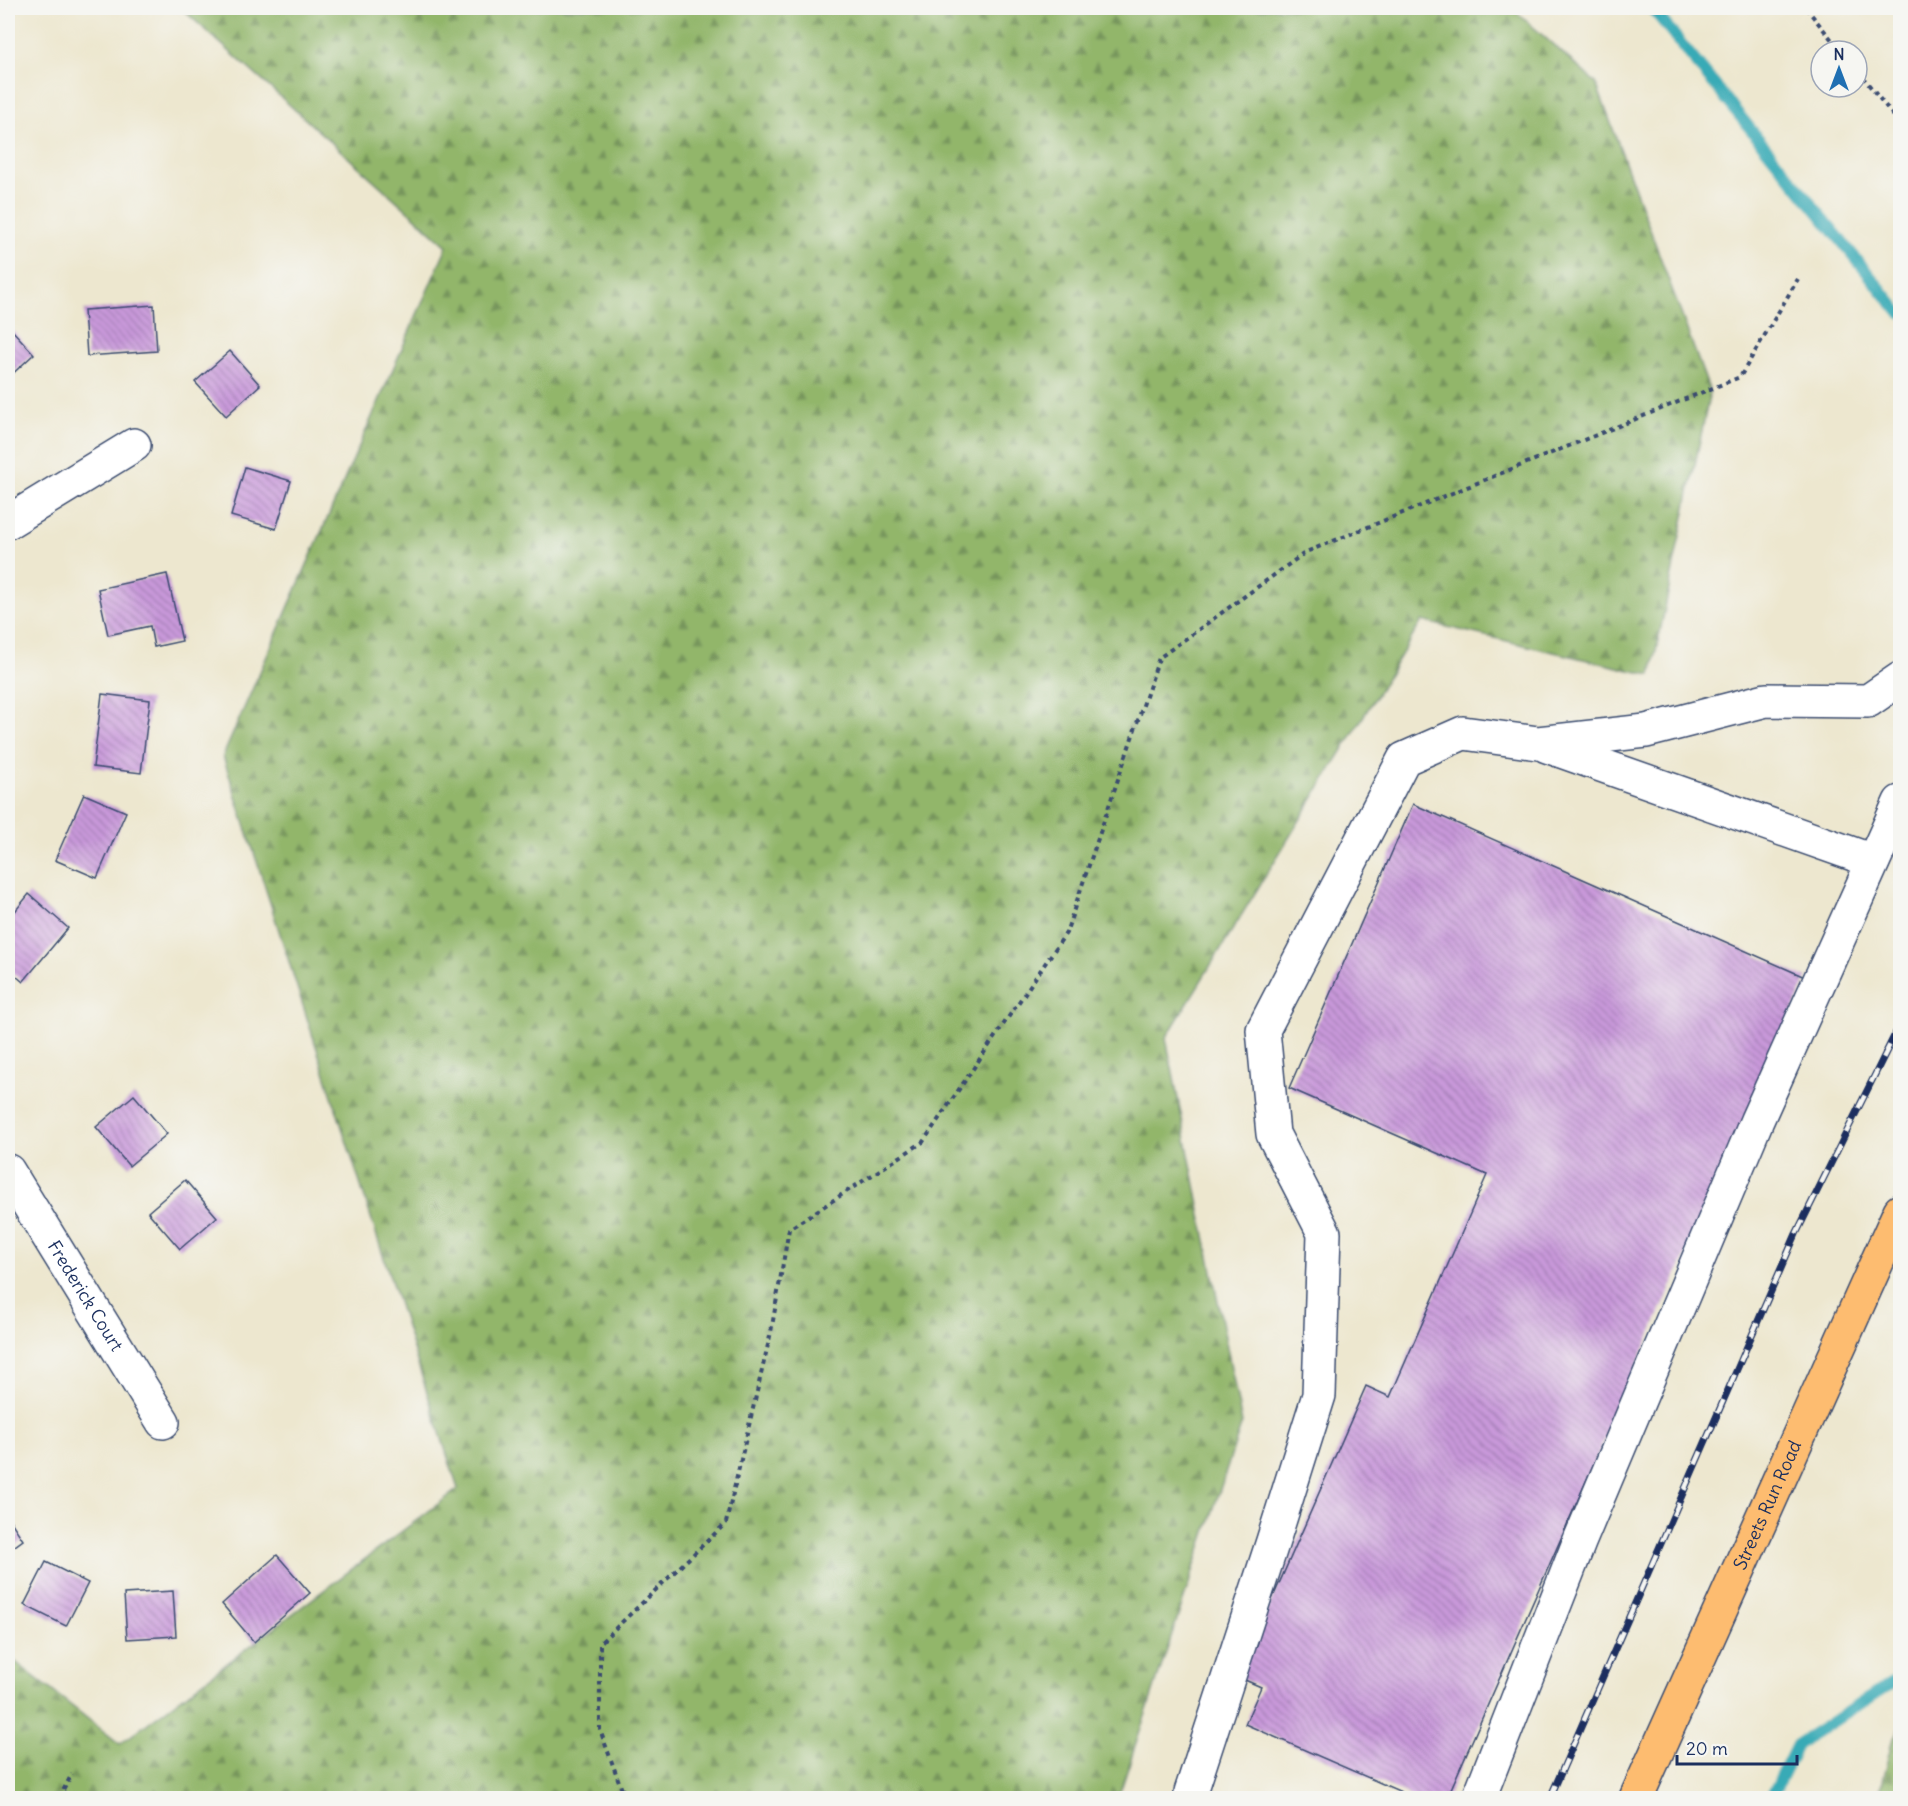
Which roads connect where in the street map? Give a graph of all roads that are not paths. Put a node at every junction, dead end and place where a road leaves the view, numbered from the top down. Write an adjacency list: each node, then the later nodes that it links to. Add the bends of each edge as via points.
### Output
1 (134, 445): 2 (street)
2 (8, 522)
3 (1900, 679): 4 (street, via 1868,701 1766,700 1647,731)
4 (1538, 743): 6 (street); 10 (street, via 1463,734 1404,759 1263,1030 1273,1134 1324,1233 1319,1395 1191,1792)
5 (1900, 802): 6 (street)
6 (1874, 861): 11 (street, via 1752,1131 1580,1540)
7 (8, 1171): 9 (street, Frederick Court)
8 (1900, 1211): 12 (main road, Streets Run Road)
9 (163, 1422)
10 (1193, 1798)
11 (1479, 1798)
12 (1636, 1798)

